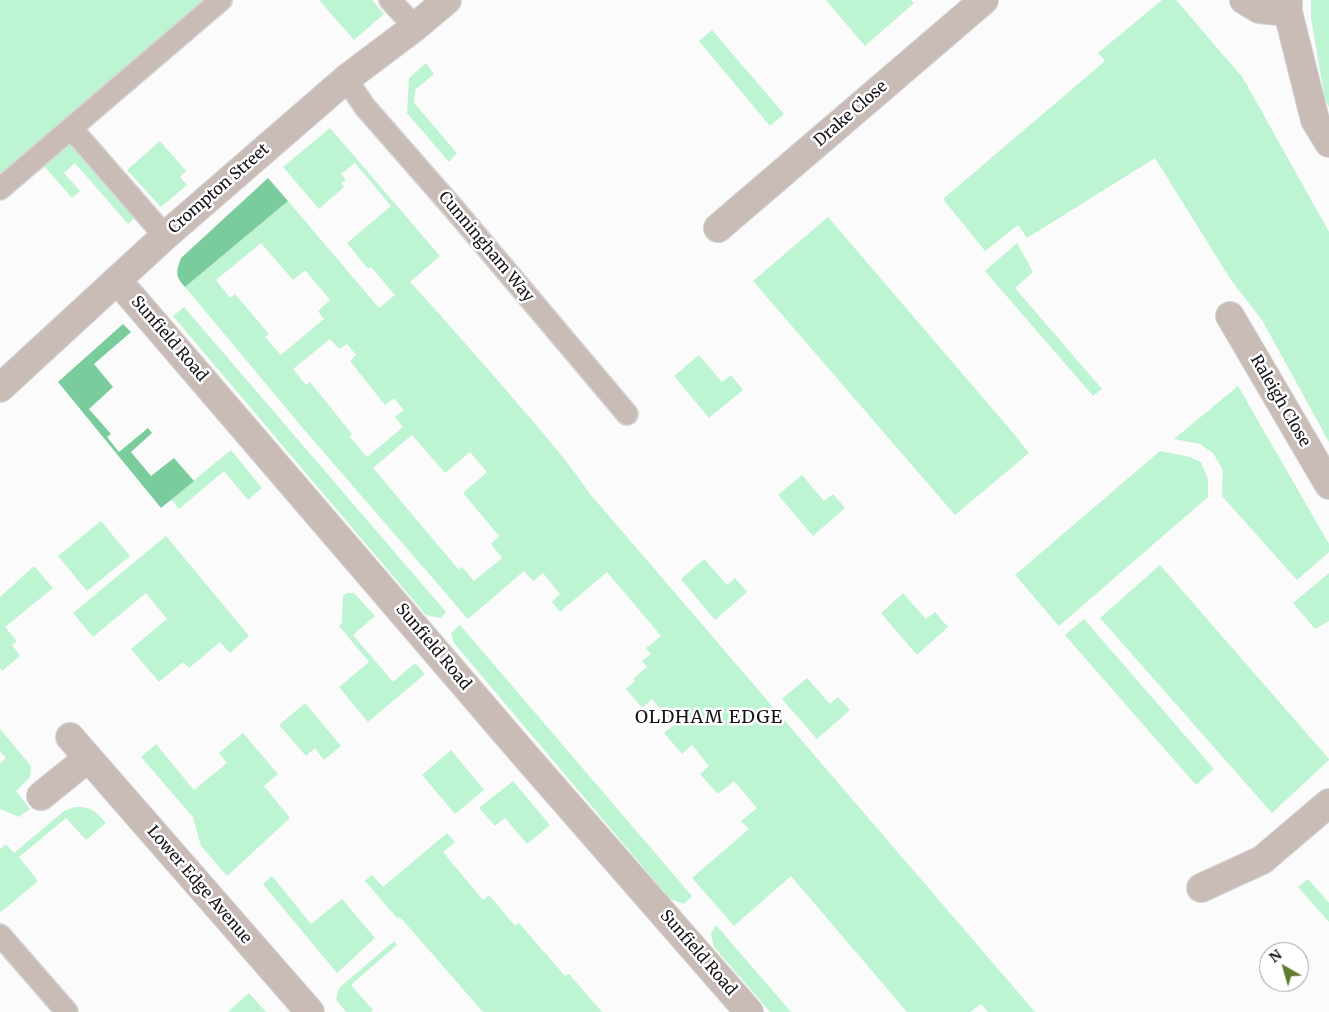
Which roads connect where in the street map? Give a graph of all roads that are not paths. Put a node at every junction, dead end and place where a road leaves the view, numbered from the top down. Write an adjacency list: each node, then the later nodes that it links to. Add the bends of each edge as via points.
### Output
1 (221, 0): 9 (lane)
2 (390, 0): 7 (lane)
3 (447, 0): 7 (street, Crompton Street)
4 (984, 0): 12 (street, Drake Close)
5 (1244, 0): 6 (street, via 1259,9)
6 (1288, 6): 10 (street, via 1316,120)
7 (416, 27): 8 (street, Crompton Street)
8 (346, 79): 13 (street, Crompton Street); 17 (lane, Cunningham Way, via 365,107)
9 (71, 128): 11 (lane); 13 (lane)
10 (1329, 143)
11 (0, 189)
12 (718, 228)
13 (165, 236): 14 (street, Crompton Street)
14 (118, 281): 16 (street, Crompton Street); 27 (street, Sunfield Road)
15 (1230, 316): 18 (street, Raleigh Close)
16 (0, 388)
17 (627, 414)
18 (1329, 485)
19 (70, 737): 20 (street, Lower Edge Avenue)
20 (88, 758): 21 (street); 26 (street, Lower Edge Avenue)
21 (40, 796)
22 (1329, 803): 23 (street, via 1262,860)
23 (1202, 888)
24 (0, 935): 25 (lane)
25 (67, 1012)
26 (310, 1012)
27 (749, 1012)

